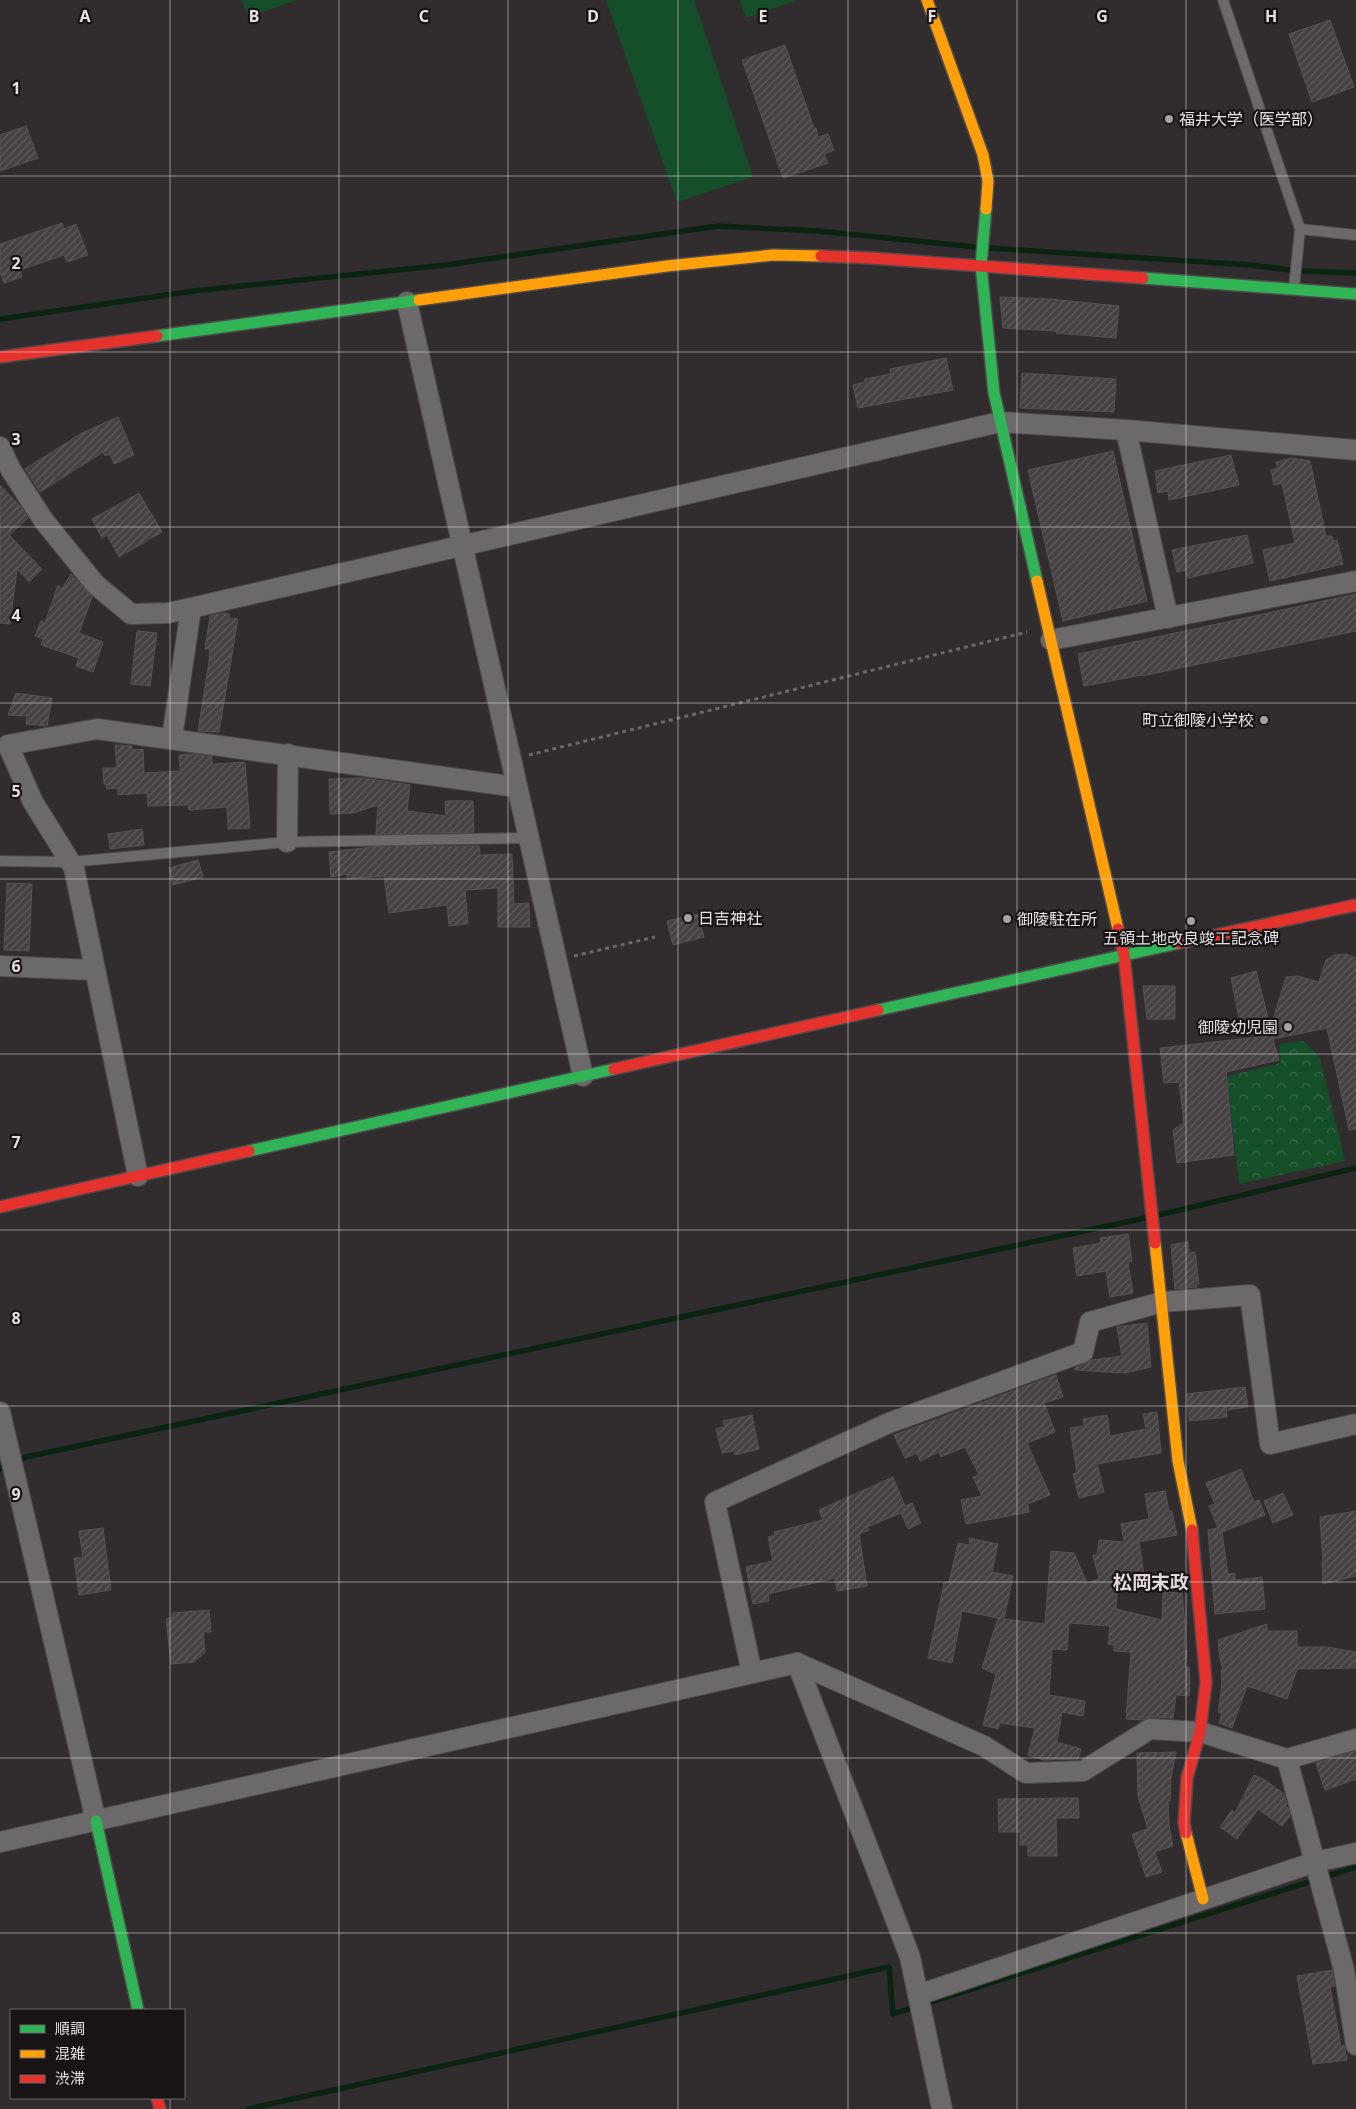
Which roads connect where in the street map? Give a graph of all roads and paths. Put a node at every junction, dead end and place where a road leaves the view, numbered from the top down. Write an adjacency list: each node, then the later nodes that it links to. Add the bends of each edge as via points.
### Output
1 (927, 0): 5 (street, via 983,155 988,181)
2 (1223, 0): 3 (lane)
3 (1300, 229): 4 (lane); 6 (lane)
4 (1356, 235)
5 (980, 265): 6 (street); 8 (street, via 773,255 667,266); 10 (street)
6 (1294, 288): 7 (street)
7 (1356, 294)
8 (407, 302): 9 (street); 15 (street)
9 (0, 357)
10 (1000, 422): 11 (street); 15 (street); 19 (street)
11 (1126, 430): 13 (street); 18 (street)
12 (0, 447): 14 (street)
13 (1356, 450)
14 (5, 473): 17 (street, via 95,584 130,614 168,613)
15 (463, 547): 17 (street); 23 (street)
16 (1356, 581): 18 (street)
17 (191, 608): 20 (street)
18 (1168, 618): 19 (street)
19 (1049, 634): 23 (path); 31 (street)
20 (172, 738): 21 (street, via 97,728); 22 (street)
21 (4, 744): 28 (street, via 33,802)
22 (288, 754): 24 (street); 26 (street)
23 (511, 760): 24 (street)
24 (517, 787): 25 (street)
25 (529, 838): 26 (lane); 32 (street)
26 (287, 842): 28 (lane)
27 (0, 861): 28 (lane)
28 (70, 862): 34 (street, via 74,868)
29 (1356, 905): 31 (street)
30 (655, 937): 32 (path)
31 (1124, 955): 35 (street); 38 (street)
32 (556, 960): 35 (street)
33 (0, 966): 34 (street)
34 (93, 970): 36 (street)
35 (582, 1076): 36 (street)
36 (138, 1176): 37 (street)
37 (0, 1207)
38 (1162, 1302): 40 (street, via 1250,1295 1270,1444); 42 (street, via 1090,1322 1083,1352 889,1423 715,1502); 43 (street, via 1178,1461 1192,1528 1206,1682)
39 (0, 1412): 46 (street)
40 (1356, 1424)
41 (797, 1663): 42 (street); 43 (street, via 984,1746 1026,1773 1083,1771 1150,1729); 51 (street, via 910,1957)
42 (752, 1673): 46 (street)
43 (1200, 1732): 45 (street); 50 (street, via 1187,1778 1184,1823)
44 (1356, 1739): 45 (street)
45 (1287, 1759): 49 (street)
46 (96, 1821): 47 (street); 52 (street)
47 (0, 1842)
48 (1356, 1853): 49 (street)
49 (1315, 1862): 50 (street); 53 (street, via 1344,1970)
50 (1203, 1899): 51 (street)
51 (918, 1995): 54 (street)
52 (138, 2009)
53 (1356, 2045)
54 (942, 2109)

